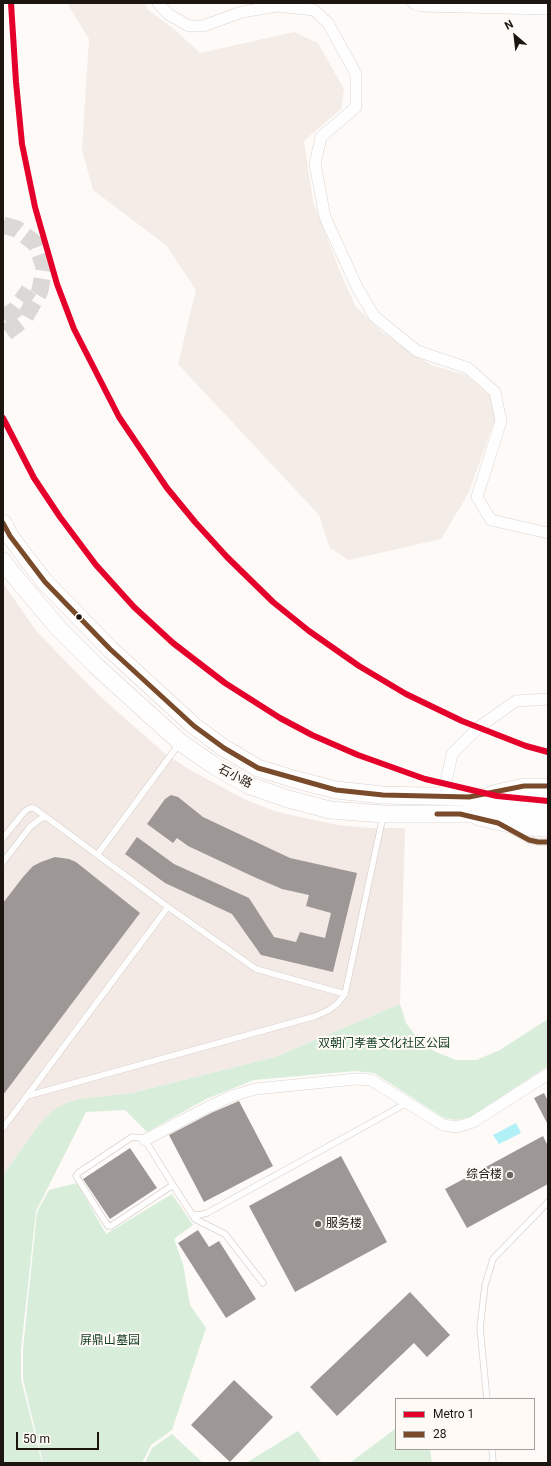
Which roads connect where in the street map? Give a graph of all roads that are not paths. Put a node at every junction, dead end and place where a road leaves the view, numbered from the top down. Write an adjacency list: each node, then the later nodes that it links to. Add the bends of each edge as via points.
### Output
1 (158, 3): 5 (street, via 168,14 189,26 203,26 242,12 277,6 314,10 328,23 356,74 356,107 321,137 315,164 324,217 357,288 374,316 417,351 468,368 495,392 501,421 477,497 491,520)
2 (413, 3): 3 (street, via 421,6)
3 (548, 9)
4 (3, 524): 10 (main road, 石小路, via 45,582 110,649 194,726 224,748 258,768 336,790)
5 (548, 533)
6 (3, 561): 8 (main road, 石小路, via 60,630)
7 (548, 700): 10 (street, via 516,701 479,727 452,754)
8 (180, 742): 14 (main road, 石小路, via 248,785 330,810); 22 (lane)
9 (548, 786): 11 (street, via 524,786)
10 (442, 796): 11 (main road, 石小路)
11 (469, 797): 13 (main road, 石小路)
12 (548, 797): 13 (main road, 石小路)
13 (523, 805): 15 (main road, 石小路); 16 (main road, 石小路)
14 (383, 814): 15 (main road, 石小路); 25 (lane)
15 (460, 814): 18 (street)
16 (548, 814)
17 (46, 817): 20 (lane, via 30,808); 22 (lane); 23 (lane, via 30,827)
18 (498, 823): 19 (street); 21 (lane, via 530,840)
19 (548, 829)
20 (3, 838)
21 (548, 842)
22 (97, 855): 24 (lane)
23 (3, 862)
24 (168, 907): 25 (lane, via 256,969); 27 (lane)
25 (345, 994): 27 (lane, via 329,1010 316,1016)
26 (548, 1074): 28 (street, via 473,1122 457,1127 443,1125)
27 (27, 1096): 29 (lane)
28 (407, 1103): 30 (street, via 371,1080 356,1079 255,1089 208,1106); 33 (lane, via 207,1213)
29 (3, 1128)
30 (145, 1140): 31 (lane); 31 (lane, via 132,1137 76,1176 106,1224 111,1226)
31 (173, 1185): 33 (lane)
32 (548, 1202): 35 (lane, via 493,1260 485,1285 480,1328)
33 (192, 1214): 34 (lane, via 195,1219 225,1234)
34 (263, 1283)
35 (487, 1398)
36 (492, 1450): 37 (lane)
37 (493, 1463)

